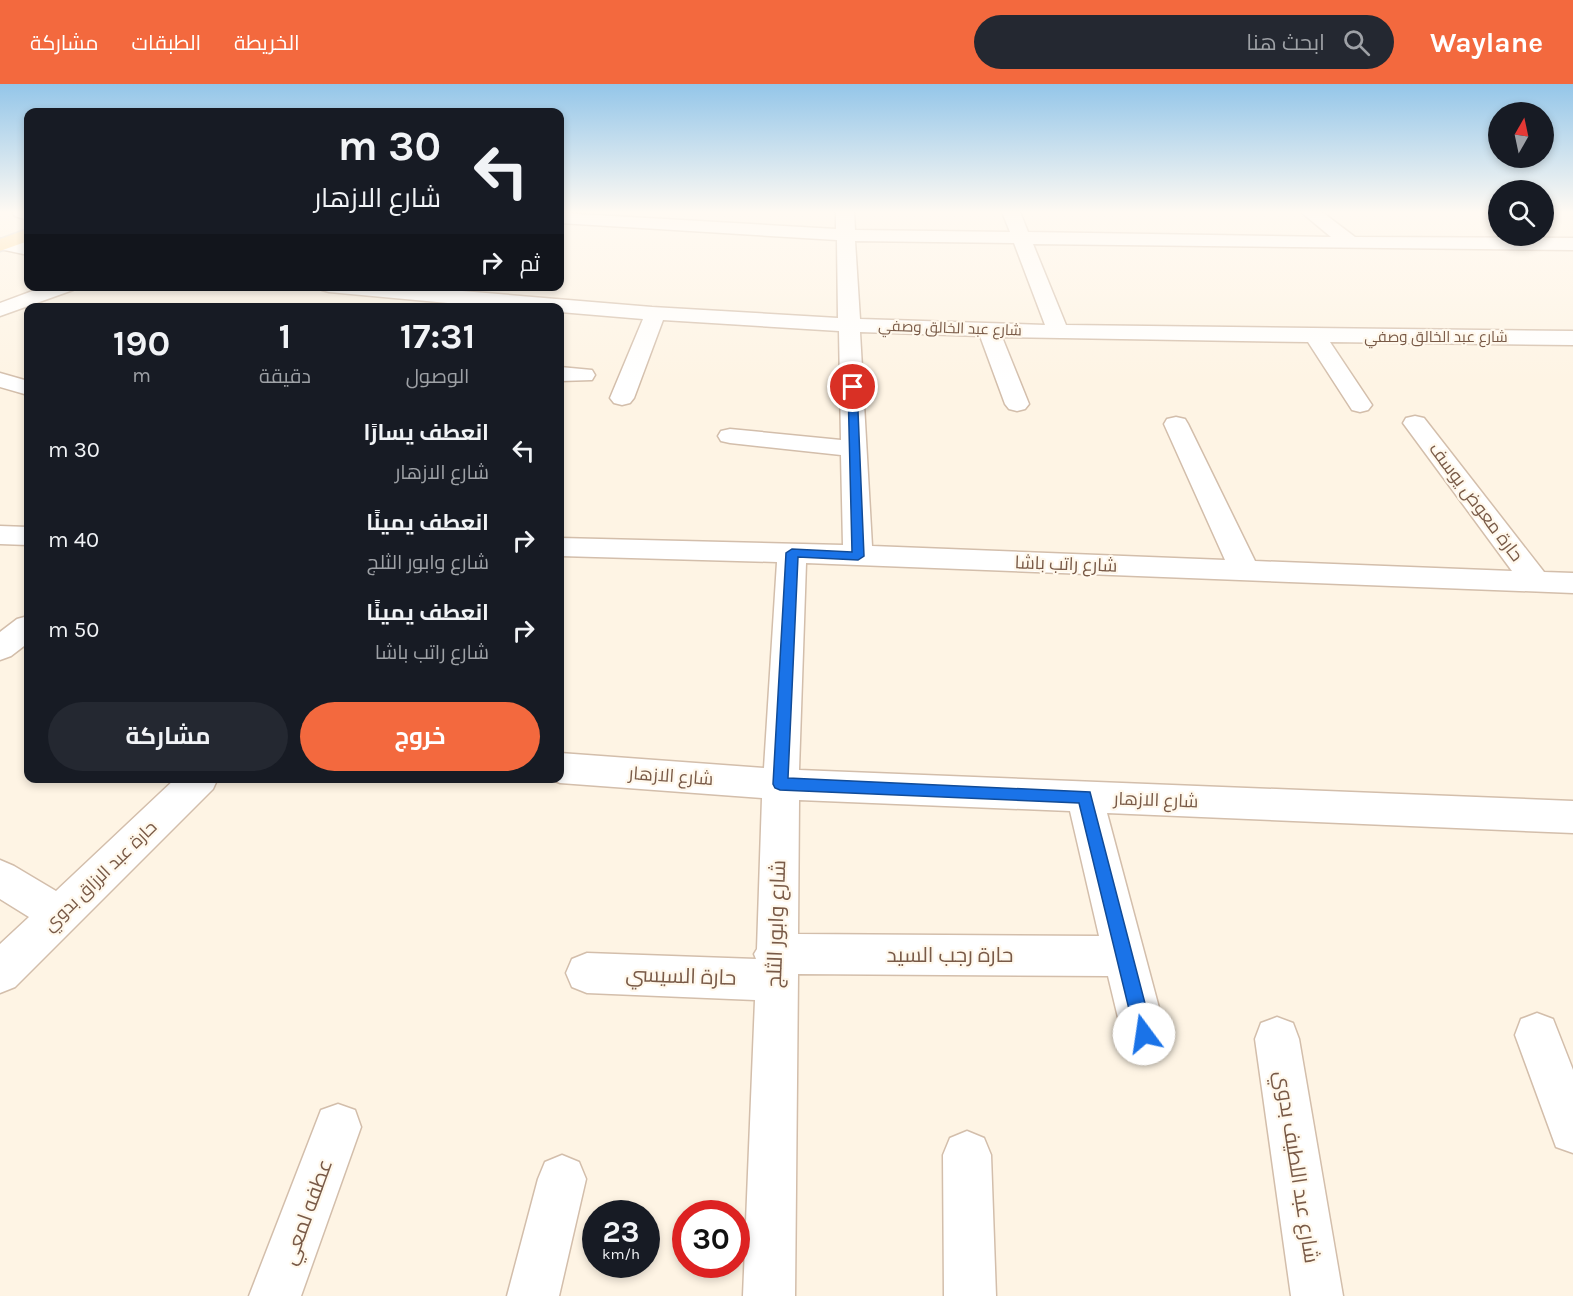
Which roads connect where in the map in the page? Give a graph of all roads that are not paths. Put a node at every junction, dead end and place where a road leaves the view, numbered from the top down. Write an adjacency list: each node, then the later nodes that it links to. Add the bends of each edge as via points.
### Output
1 (847, 269): 9 (street)
2 (1034, 269): 11 (street)
3 (52, 291): 7 (street)
4 (380, 291): 5 (street, شارع عبد الخالق وصفي)
5 (504, 303)
6 (564, 307): 8 (street, شارع عبد الخالق وصفي)
7 (0, 310)
8 (656, 312): 9 (street, شارع عبد الخالق وصفي); 16 (street)
9 (850, 325): 10 (street, شارع عبد الخالق وصفي); 22 (street)
10 (989, 330): 11 (street, شارع عبد الخالق وصفي); 17 (street)
11 (1058, 331): 12 (street, شارع عبد الخالق وصفي)
12 (1315, 336): 13 (street, شارع عبد الخالق وصفي); 18 (street)
13 (1573, 338)
14 (564, 374): 15 (street)
15 (584, 375)
16 (622, 398)
17 (1017, 404)
18 (1360, 405)
19 (1415, 423): 29 (street, حارة معوض يوسف)
20 (1176, 424): 28 (street)
21 (730, 436): 22 (street)
22 (855, 449): 27 (street)
23 (0, 535): 24 (street)
24 (24, 536)
25 (564, 547): 26 (street, شارع راتب باشا)
26 (792, 553): 27 (street, شارع راتب باشا); 33 (street, شارع وابور الثلج)
27 (858, 556): 28 (street, شارع راتب باشا)
28 (1245, 571): 29 (street, شارع راتب باشا)
29 (1536, 582): 30 (street, شارع راتب باشا)
30 (1573, 584)
31 (564, 768): 33 (street, شارع الازهار)
32 (195, 783): 37 (street, حارة عبد الرزاق بدوي)
33 (780, 784): 34 (street, شارع الازهار); 39 (street, شارع وابور الثلج)
34 (1085, 797): 35 (street, شارع الازهار); 38 (street)
35 (1573, 817)
36 (0, 878): 37 (street)
37 (60, 915): 41 (street, حارة عبد الرزاق بدوي)
38 (1125, 956): 39 (street, حارة رجب السيد); 42 (street)
39 (775, 967): 40 (street, حارة السيسي); 51 (street, شارع وابور الثلج)
40 (588, 972)
41 (0, 973)
42 (1144, 1034)
43 (1537, 1035): 46 (street)
44 (1277, 1039): 53 (street, شارع عبد اللطيف بدوي)
45 (338, 1127): 49 (street, عطفه لمعي)
46 (1573, 1130)
47 (967, 1155): 52 (street)
48 (562, 1179): 50 (street)
49 (276, 1296)
50 (533, 1296)
51 (769, 1296)
52 (970, 1296)
53 (1317, 1296)

